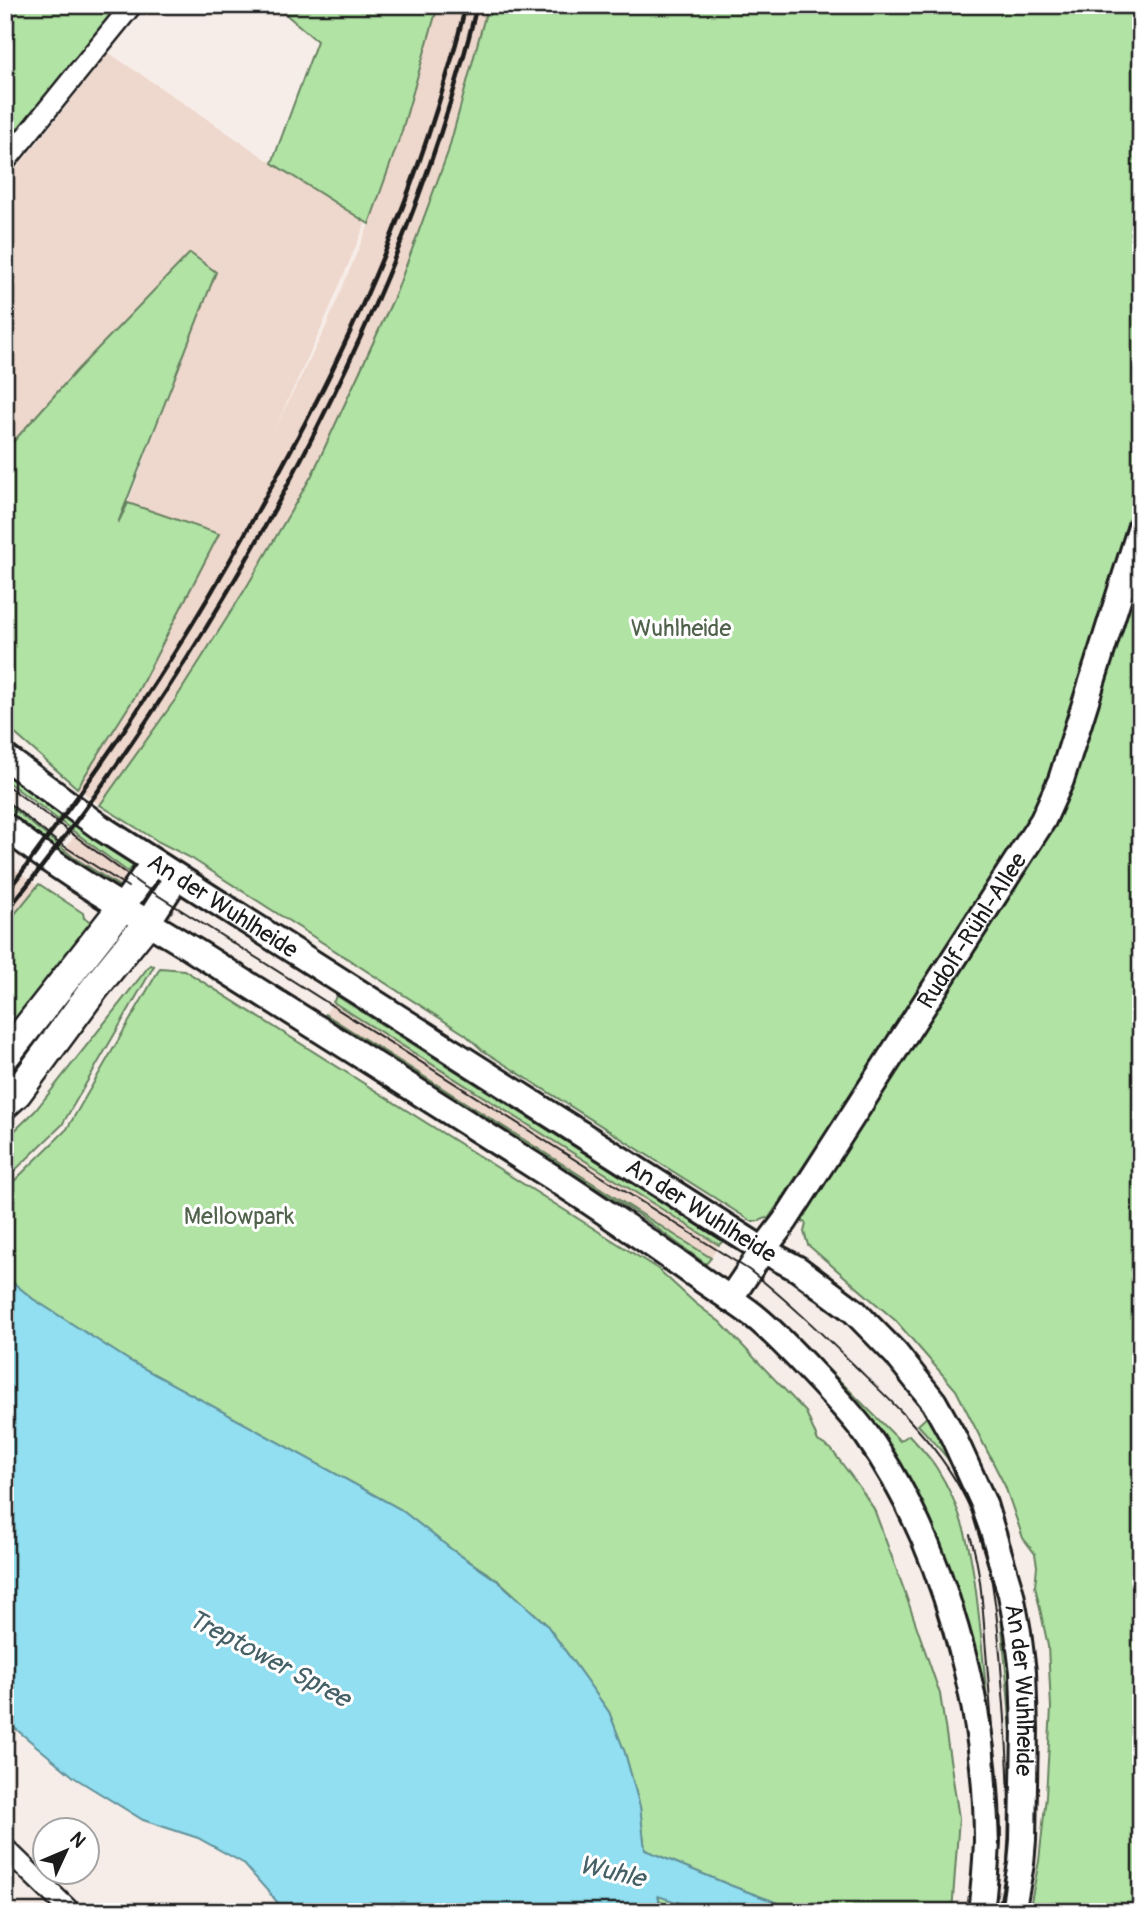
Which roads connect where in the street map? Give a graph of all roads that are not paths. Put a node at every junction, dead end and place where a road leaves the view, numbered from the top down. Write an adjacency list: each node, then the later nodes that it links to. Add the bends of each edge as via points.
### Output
1 (132, 5): 2 (street)
2 (5, 162)
3 (1141, 526): 12 (main road, Rudolf-Rühl-Allee, via 1052,803)
4 (5, 757): 6 (main road, An der Wuhlheide)
5 (5, 826): 8 (main road, An der Wuhlheide, via 44,857)
6 (155, 862): 7 (main road, An der Wuhlheide); 8 (main road)
7 (177, 877): 9 (main road); 12 (main road, An der Wuhlheide)
8 (123, 906): 9 (main road, An der Wuhlheide); 10 (highway)
9 (148, 922): 11 (highway); 13 (main road, An der Wuhlheide, via 580,1195)
10 (5, 1056)
11 (5, 1104)
12 (763, 1250): 13 (main road, Rudolf-Rühl-Allee); 17 (main road, An der Wuhlheide, via 798,1269 854,1311 896,1354 940,1413 984,1504 1011,1594 1023,1672 1023,1840)
13 (730, 1299): 16 (main road, An der Wuhlheide, via 797,1357 864,1431 916,1521 956,1634 978,1731 987,1843)
14 (5, 1849): 15 (street)
15 (71, 1912)
16 (981, 1912)
17 (1012, 1912)

